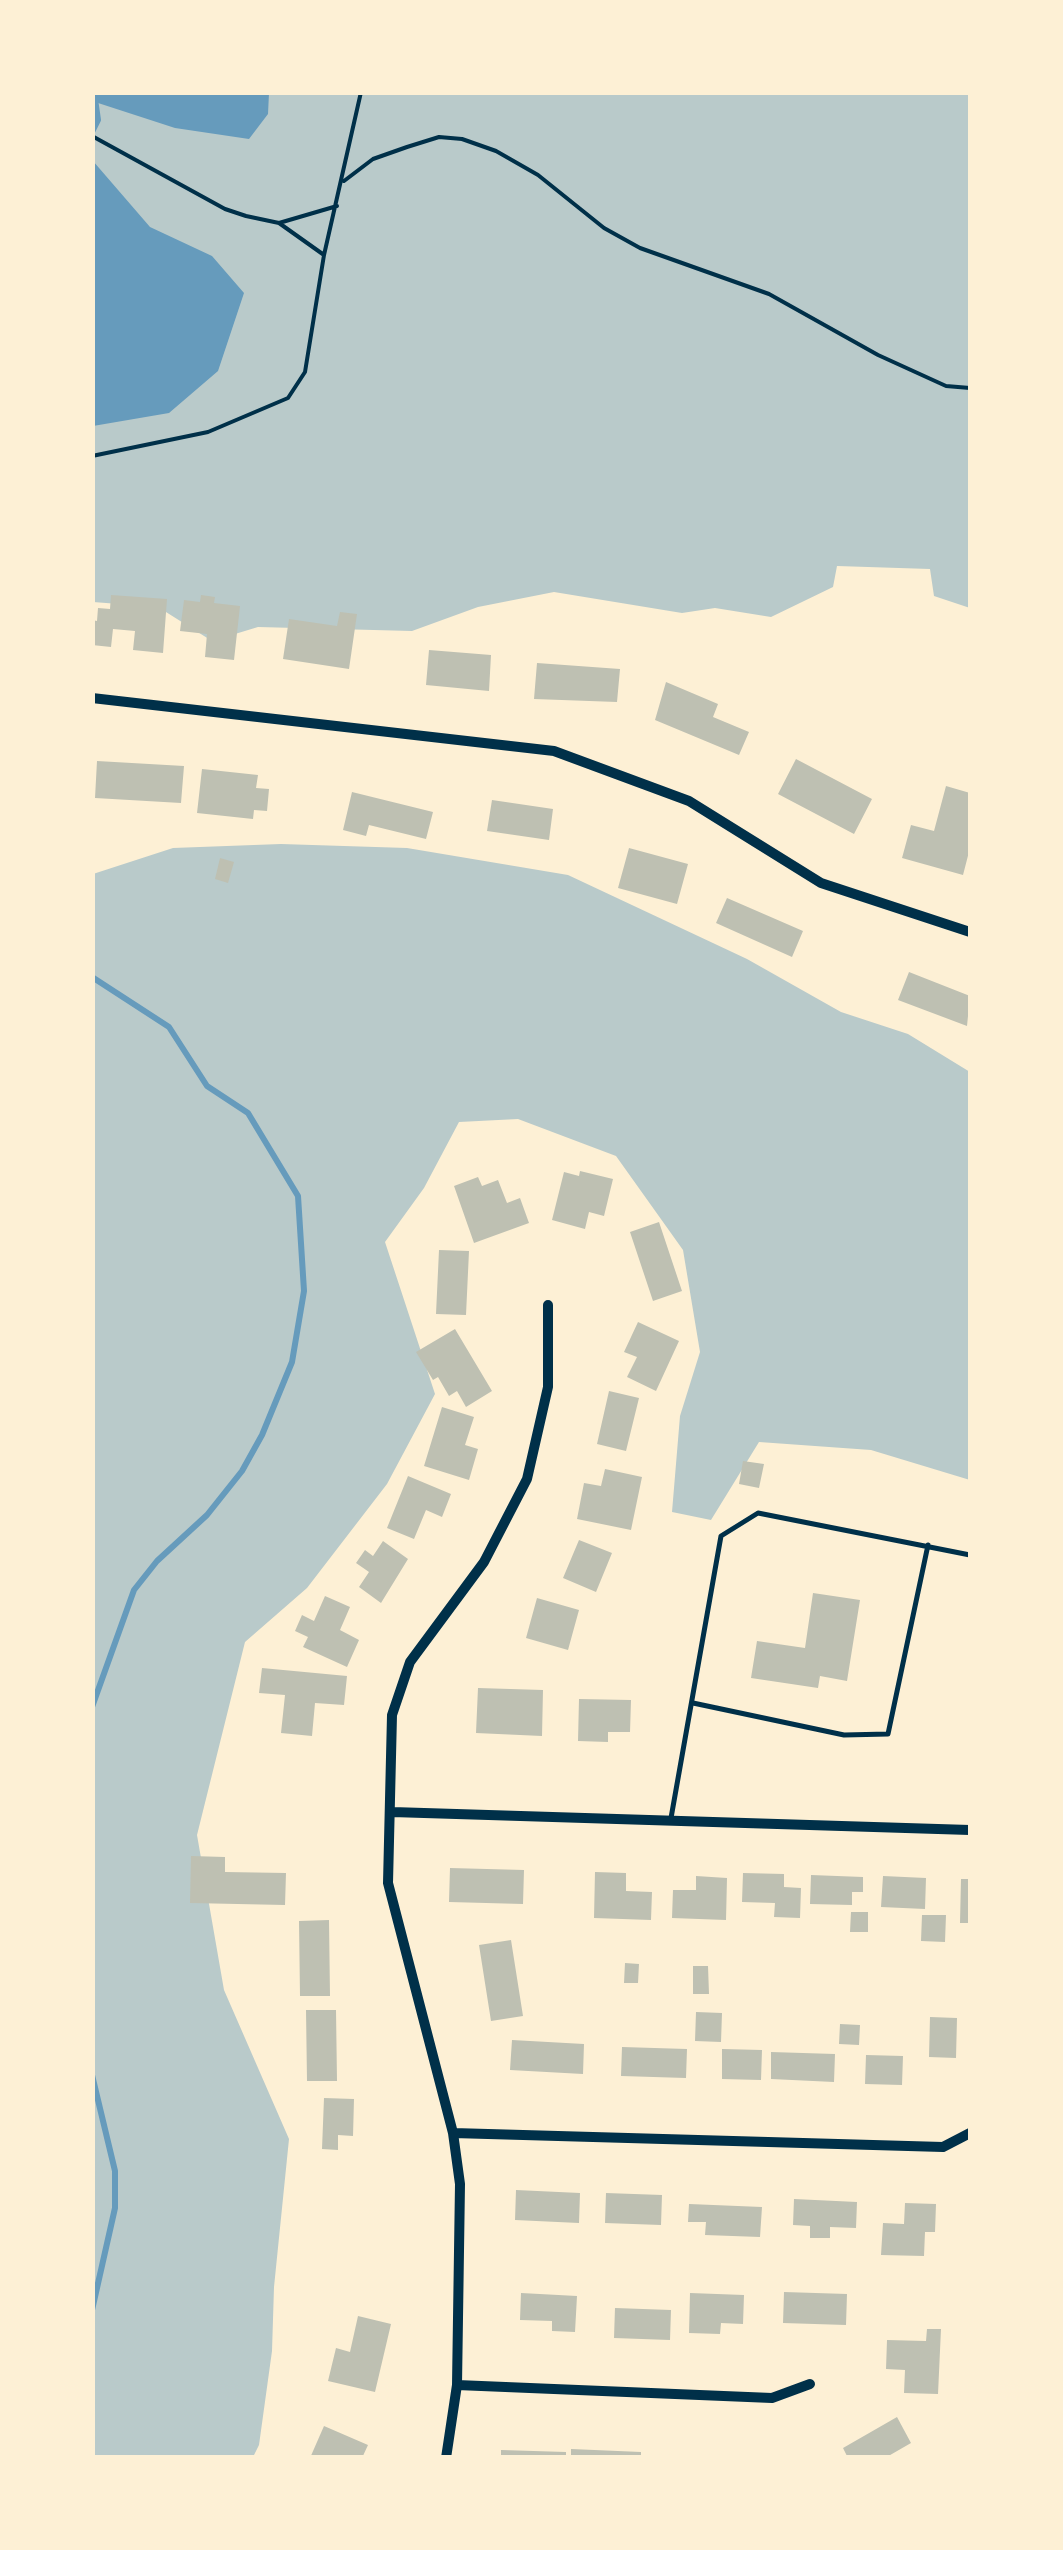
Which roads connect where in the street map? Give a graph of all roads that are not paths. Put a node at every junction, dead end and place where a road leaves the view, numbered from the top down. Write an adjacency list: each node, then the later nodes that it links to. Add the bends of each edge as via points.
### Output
1 (92, 698): 2 (street, via 554,751 689,801 821,883)
2 (970, 932)
3 (548, 1305): 7 (street, via 548,1387 526,1479 484,1562 410,1662 398,1689)
4 (928, 1545): 5 (lane); 6 (lane, via 758,1513 721,1536); 6 (lane, via 888,1734 844,1736)
5 (970, 1554)
6 (692, 1702): 8 (lane)
7 (392, 1812): 8 (street); 11 (street, via 388,1883)
8 (671, 1821): 9 (street)
9 (970, 1830)
10 (970, 2132): 11 (street, via 943,2147)
11 (453, 2134): 13 (street, via 460,2184)
12 (810, 2384): 13 (street, via 772,2398)
13 (457, 2385): 14 (street)
14 (446, 2458)

